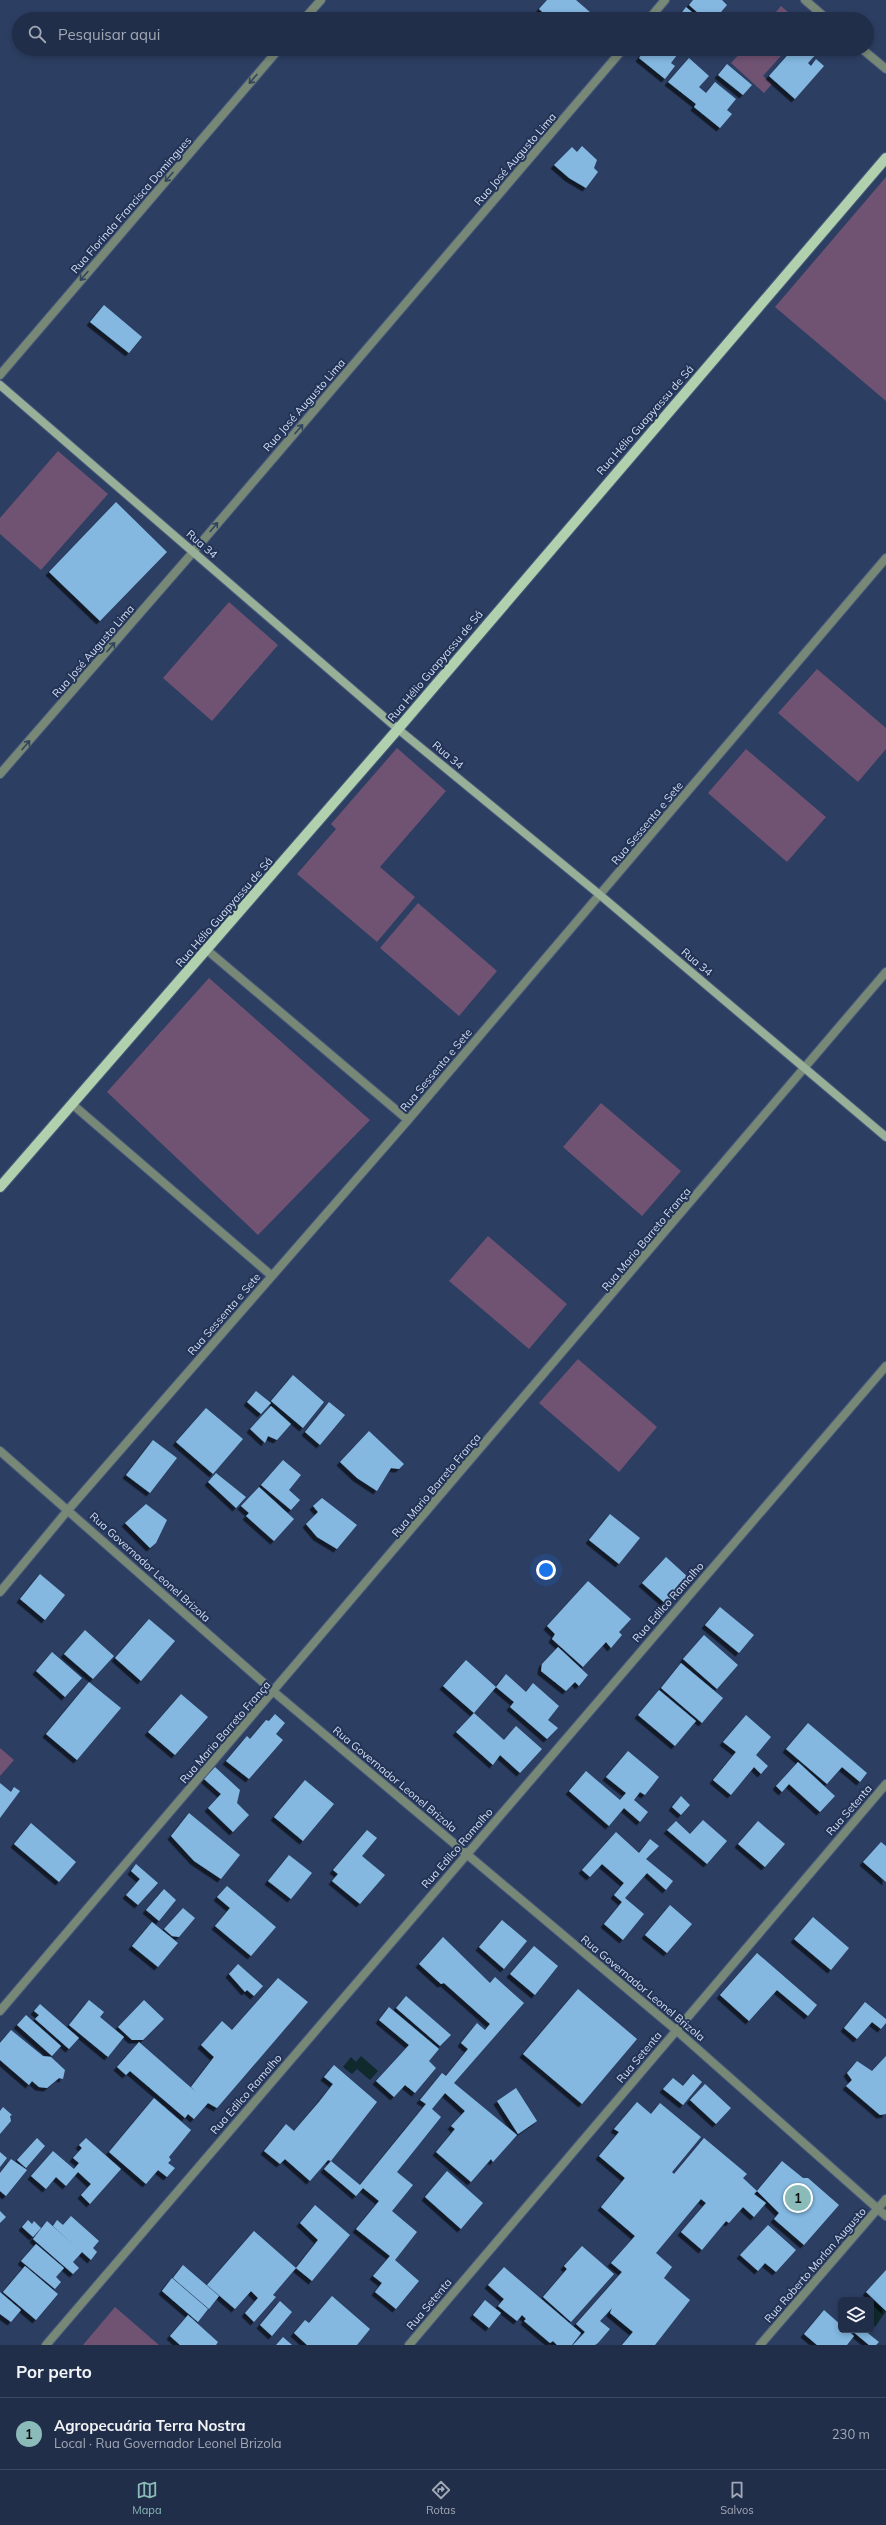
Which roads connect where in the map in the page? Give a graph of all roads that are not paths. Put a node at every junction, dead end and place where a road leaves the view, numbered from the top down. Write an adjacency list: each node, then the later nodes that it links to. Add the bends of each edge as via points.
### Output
1 (321, 0): 4 (street)
2 (665, 0): 5 (street)
3 (805, 0): 6 (street)
4 (310, 12)
5 (655, 12)
6 (819, 12)
7 (273, 56): 12 (street, Rua Florinda Francisca Domingues, one-way to 12)
8 (617, 56): 14 (street, Rua José Augusto Lima, one-way to 8)
9 (870, 56): 10 (street)
10 (886, 69)
11 (886, 158): 16 (main road, Rua Hélio Guapyassu de Sá)
12 (0, 375)
13 (0, 385): 14 (street, Rua 34)
14 (194, 552): 16 (street, Rua 34); 17 (street, Rua José Augusto Lima, one-way to 14)
15 (886, 558): 18 (street, Rua Sessenta e Sete)
16 (398, 729): 18 (street, Rua 34); 19 (main road, Rua Hélio Guapyassu de Sá)
17 (0, 774)
18 (600, 895): 21 (street, Rua 34); 23 (street, Rua Sessenta e Sete)
19 (207, 950): 22 (main road, Rua Hélio Guapyassu de Sá); 23 (street)
20 (886, 972): 21 (street, Rua Mario Barreto França)
21 (806, 1068): 24 (street, Rua 34); 31 (street, Rua Mario Barreto França)
22 (72, 1104): 25 (main road, Rua Hélio Guapyassu de Sá); 26 (street)
23 (408, 1120): 26 (street, Rua Sessenta e Sete)
24 (886, 1137)
25 (0, 1187)
26 (272, 1276): 29 (street, Rua Sessenta e Sete)
27 (886, 1366): 33 (street, Rua Edilco Ramalho)
28 (0, 1451): 29 (street, Rua Governador Leonel Brizola)
29 (68, 1510): 30 (street, Rua Sessenta e Sete); 31 (street, Rua Governador Leonel Brizola)
30 (0, 1592)
31 (274, 1692): 33 (street, Rua Governador Leonel Brizola); 34 (street, Rua Mario Barreto França)
32 (886, 1784): 35 (street, Rua Setenta)
33 (467, 1853): 35 (street, Rua Governador Leonel Brizola); 39 (street, Rua Edilco Ramalho)
34 (0, 2011)
35 (676, 2030): 37 (street, Rua Governador Leonel Brizola); 40 (street, Rua Setenta)
36 (886, 2199): 37 (street, Rua Roberto Morlan Augusto)
37 (878, 2208): 38 (street, Rua Governador Leonel Brizola); 41 (street, Rua Roberto Morlan Augusto)
38 (886, 2216)
39 (46, 2345)
40 (409, 2345)
41 (760, 2345)

